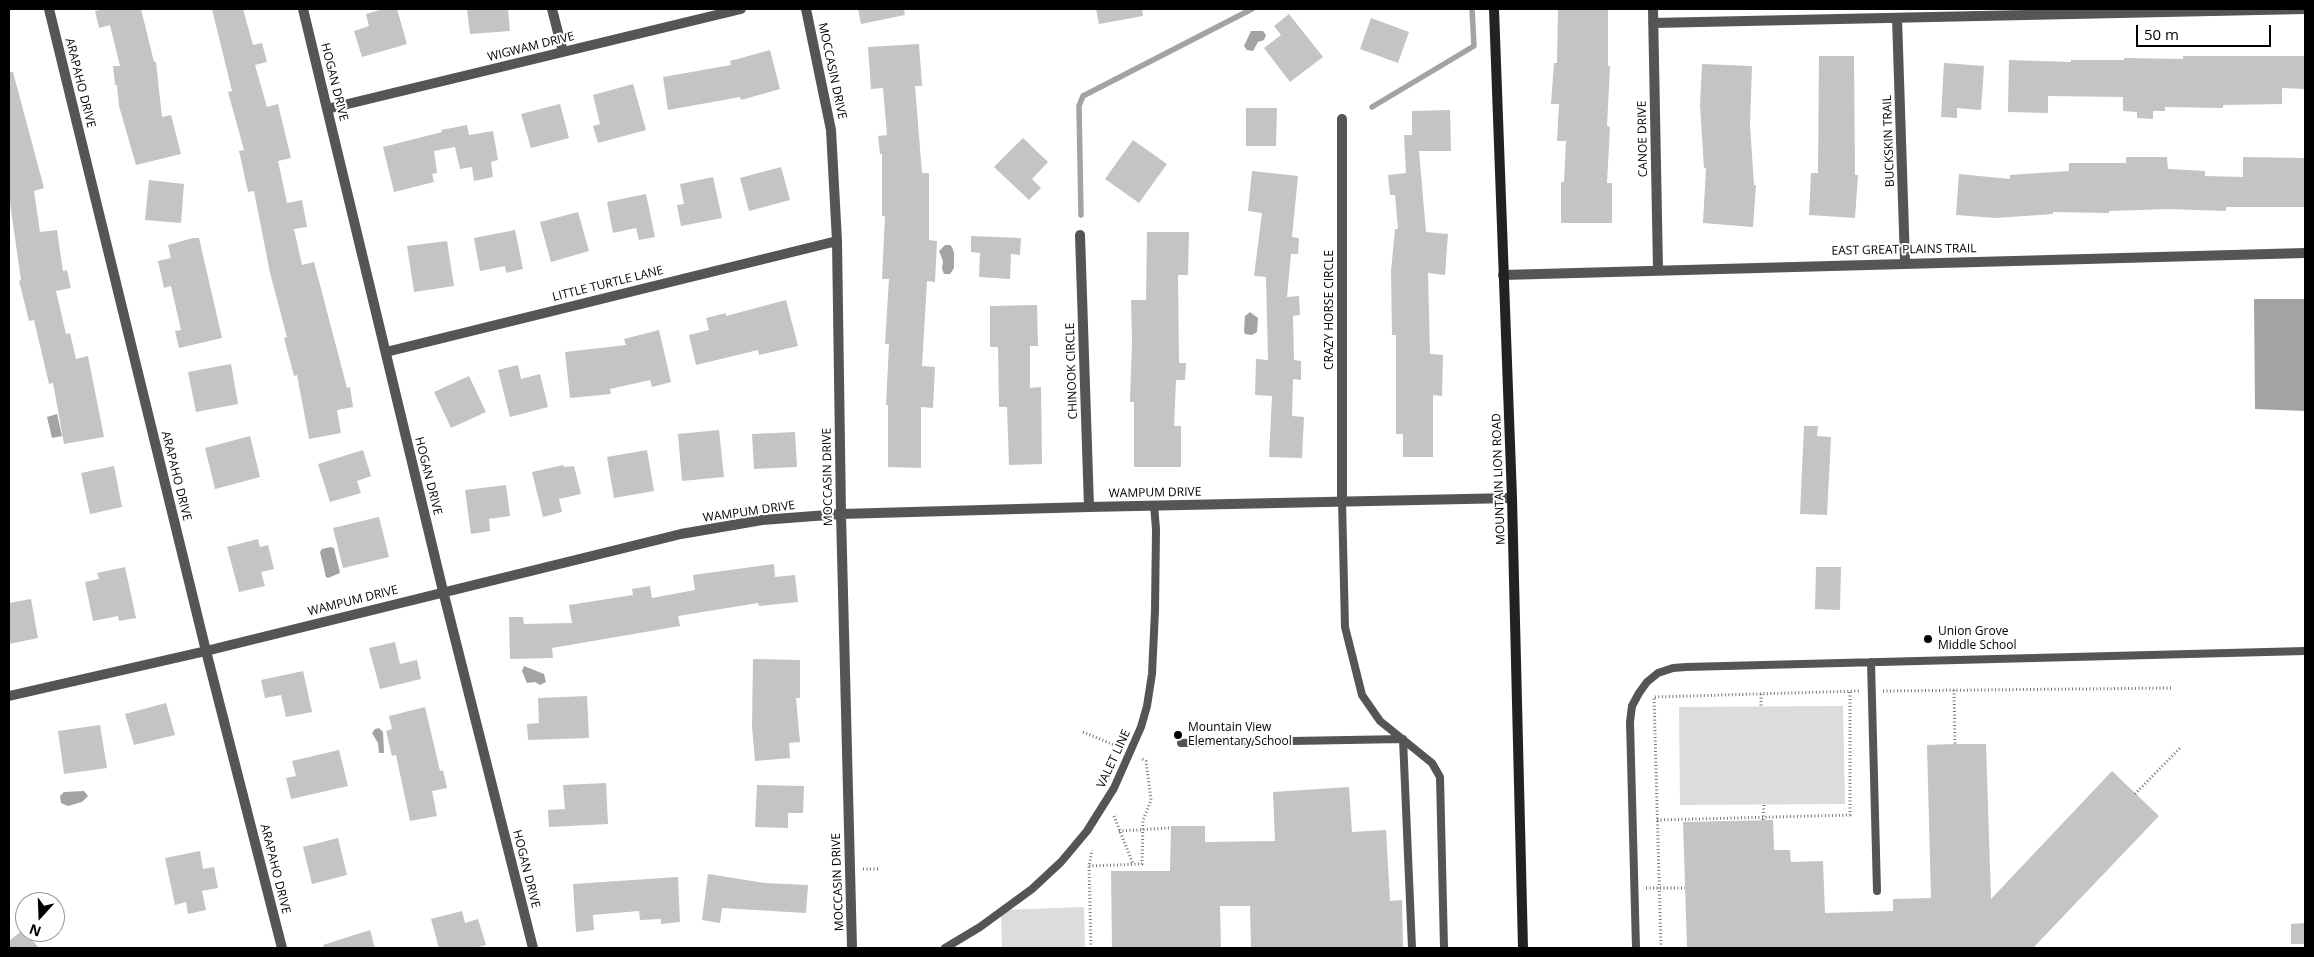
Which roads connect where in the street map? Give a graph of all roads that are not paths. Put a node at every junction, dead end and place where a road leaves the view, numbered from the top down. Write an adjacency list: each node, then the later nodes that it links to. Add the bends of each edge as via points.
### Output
1 (49, 9): 27 (street, ARAPAHO DRIVE)
2 (302, 9): 12 (street, HOGAN DRIVE)
3 (552, 9): 11 (street)
4 (741, 9): 11 (street, WIGWAM DRIVE)
5 (806, 9): 15 (street, MOCCASIN DRIVE, via 832,130)
6 (1494, 9): 19 (street, MOUNTAIN LION ROAD)
7 (1654, 9): 10 (street, CANOE DRIVE)
8 (2305, 9): 9 (street)
9 (1897, 18): 10 (street); 17 (street, BUCKSKIN TRAIL)
10 (1654, 23): 18 (street, CANOE DRIVE)
11 (563, 52): 12 (street, WIGWAM DRIVE)
12 (327, 109): 20 (street, HOGAN DRIVE)
13 (1342, 119): 22 (street, CRAZY HORSE CIRCLE)
14 (1080, 235): 24 (street, CHINOOK CIRCLE)
15 (837, 241): 20 (street, LITTLE TURTLE LANE); 25 (street, MOCCASIN DRIVE)
16 (2305, 253): 17 (street, EAST GREAT PLAINS TRAIL)
17 (1905, 262): 18 (street, EAST GREAT PLAINS TRAIL)
18 (1658, 269): 19 (street, EAST GREAT PLAINS TRAIL)
19 (1503, 275): 21 (street, MOUNTAIN LION ROAD)
20 (386, 352): 26 (street, HOGAN DRIVE)
21 (1512, 498): 22 (street, WAMPUM DRIVE); 40 (street, MOUNTAIN LION ROAD)
22 (1342, 500): 23 (street, WAMPUM DRIVE); 31 (lane, via 1346,627 1352,662 1362,695 1380,721)
23 (1154, 505): 24 (street, WAMPUM DRIVE); 37 (lane, VALET LINE, via 1152,674 1147,706 1114,788 1088,831 1061,862 1032,889)
24 (1088, 507): 25 (street, WAMPUM DRIVE)
25 (841, 514): 26 (street, WAMPUM DRIVE, via 762,520 681,534); 36 (street, MOCCASIN DRIVE)
26 (443, 591): 27 (street, WAMPUM DRIVE); 35 (street, HOGAN DRIVE)
27 (206, 651): 30 (street, WAMPUM DRIVE); 34 (street, ARAPAHO DRIVE)
28 (2305, 651): 29 (lane)
29 (1871, 662): 33 (lane); 41 (lane, via 1673,668 1658,673 1647,682 1632,706 1630,722)
30 (9, 696)
31 (1403, 738): 32 (lane); 38 (lane); 39 (lane, via 1432,763 1440,778)
32 (1181, 743)
33 (1877, 891)
34 (282, 948)
35 (534, 948)
36 (852, 948)
37 (945, 948)
38 (1412, 948)
39 (1444, 948)
40 (1523, 948)
41 (1636, 948)

